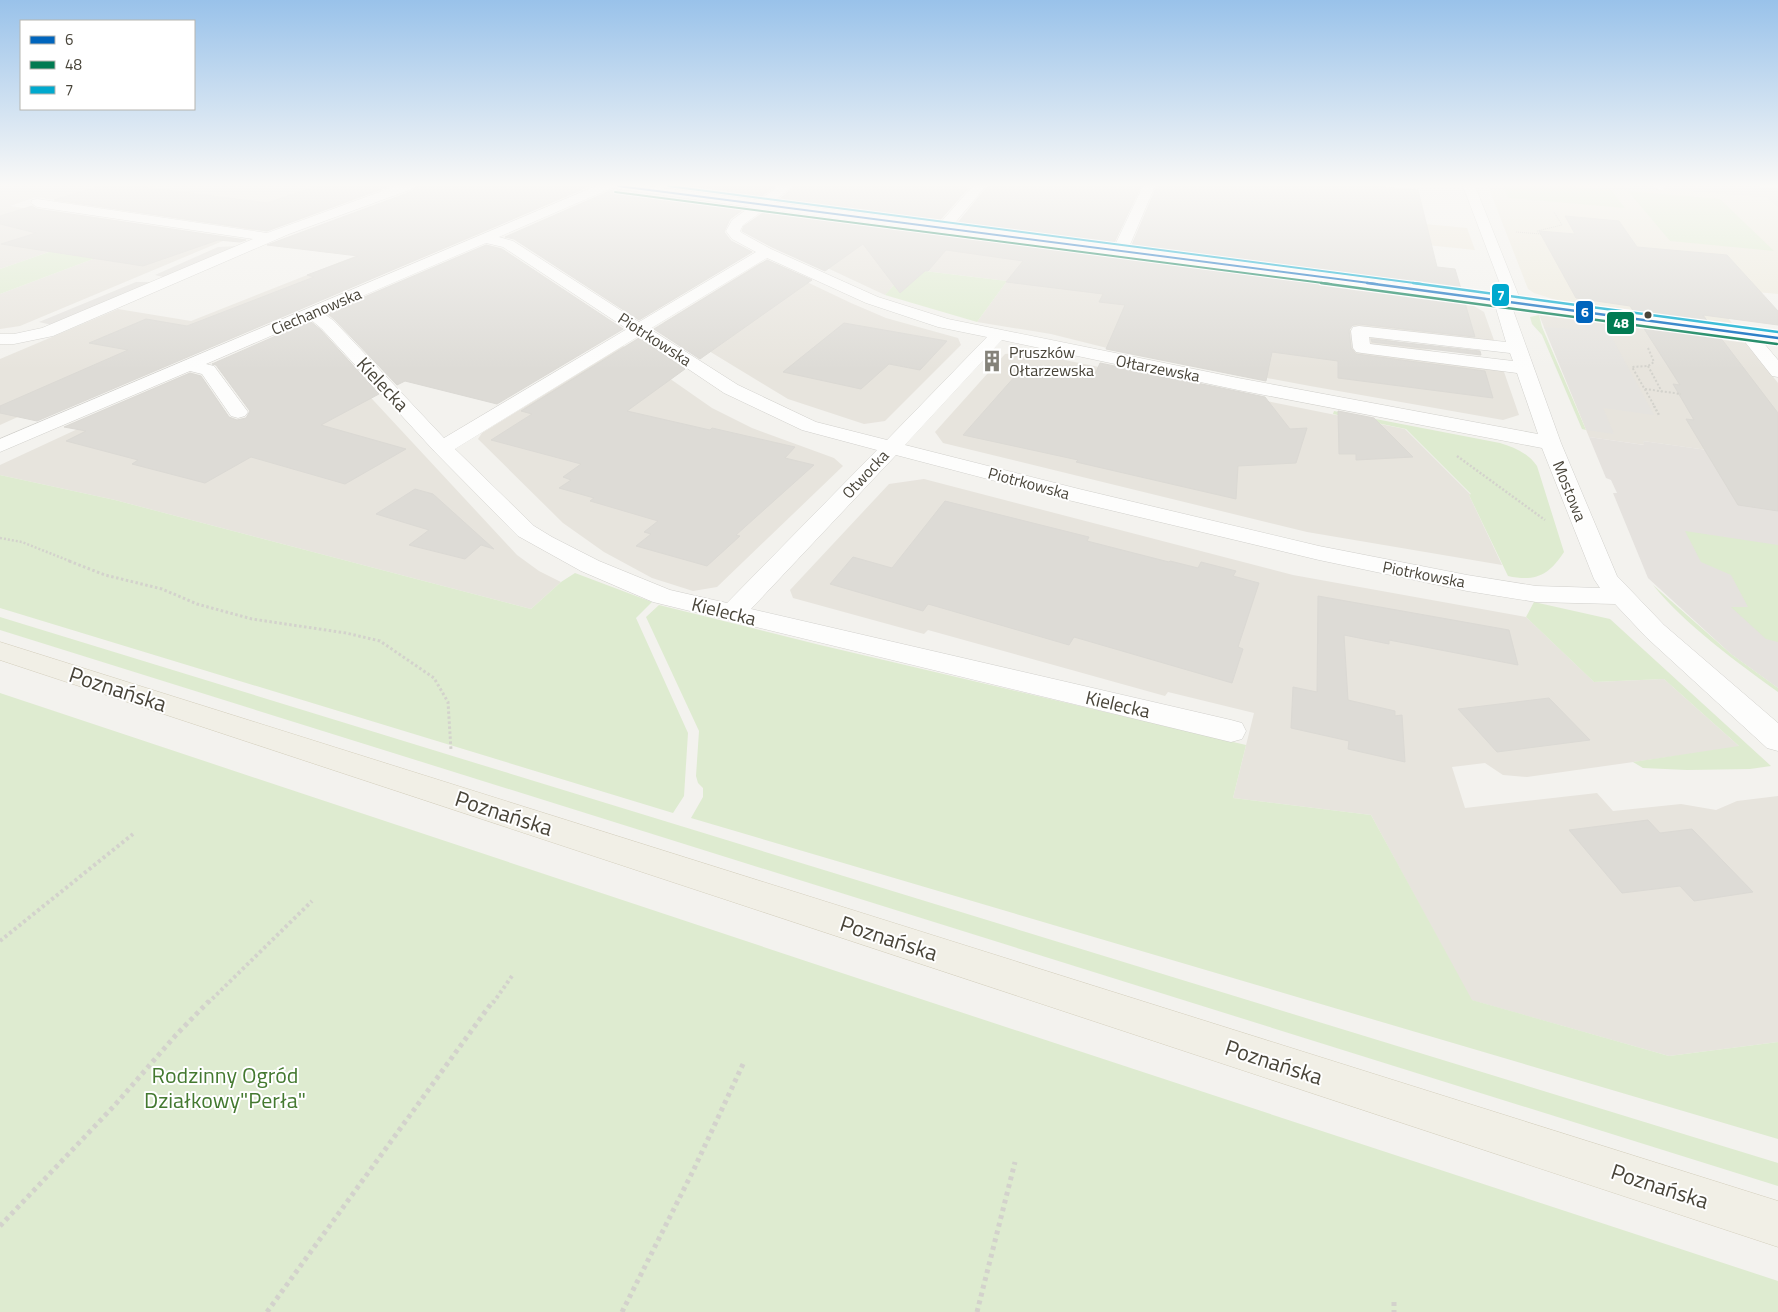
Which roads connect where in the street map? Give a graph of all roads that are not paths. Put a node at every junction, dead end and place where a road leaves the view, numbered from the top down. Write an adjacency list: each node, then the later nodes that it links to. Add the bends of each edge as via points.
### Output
1 (246, 247): 16 (street, via 60,327 24,337)
2 (463, 247): 11 (street, Ciechanowska)
3 (513, 247): 12 (street, Piotrkowska)
4 (757, 247): 9 (street, Ołtarzewska)
5 (1098, 247): 8 (street)
6 (1121, 247): 8 (street)
7 (1493, 247): 10 (street, Mostowa, via 1513,298)
8 (1120, 250): 10 (street)
9 (766, 252): 12 (street); 14 (street, Ołtarzewska, via 879,303 916,316)
10 (1508, 302): 13 (street); 17 (street, Mostowa, via 1503,305)
11 (312, 313): 18 (street, Ciechanowska); 24 (street, Kielecka, via 328,325)
12 (639, 328): 23 (street, Piotrkowska, via 731,389 767,407 809,426); 24 (street)
13 (1747, 334): 15 (street); 19 (street)
14 (997, 336): 21 (street, Ołtarzewska); 23 (street, Otwocka)
15 (1778, 338)
16 (0, 339)
17 (1521, 359): 17 (street, via 1360,331 1362,348); 21 (street, Mostowa)
18 (190, 366): 20 (street, via 208,370); 22 (street, Ciechanowska)
19 (1778, 372)
20 (238, 412)
21 (1551, 443): 25 (street, Mostowa, via 1606,579)
22 (0, 446)
23 (890, 447): 25 (street, Piotrkowska, via 1319,553 1536,594); 26 (street, Otwocka)
24 (442, 448): 26 (street, Kielecka, via 526,531 544,542 606,574 662,596)
25 (1621, 596): 29 (street, Mostowa, via 1655,631)
26 (733, 613): 28 (street, Kielecka)
27 (0, 651): 30 (main road, Poznańska)
28 (1232, 731)
29 (1778, 740)
30 (1778, 1224)

